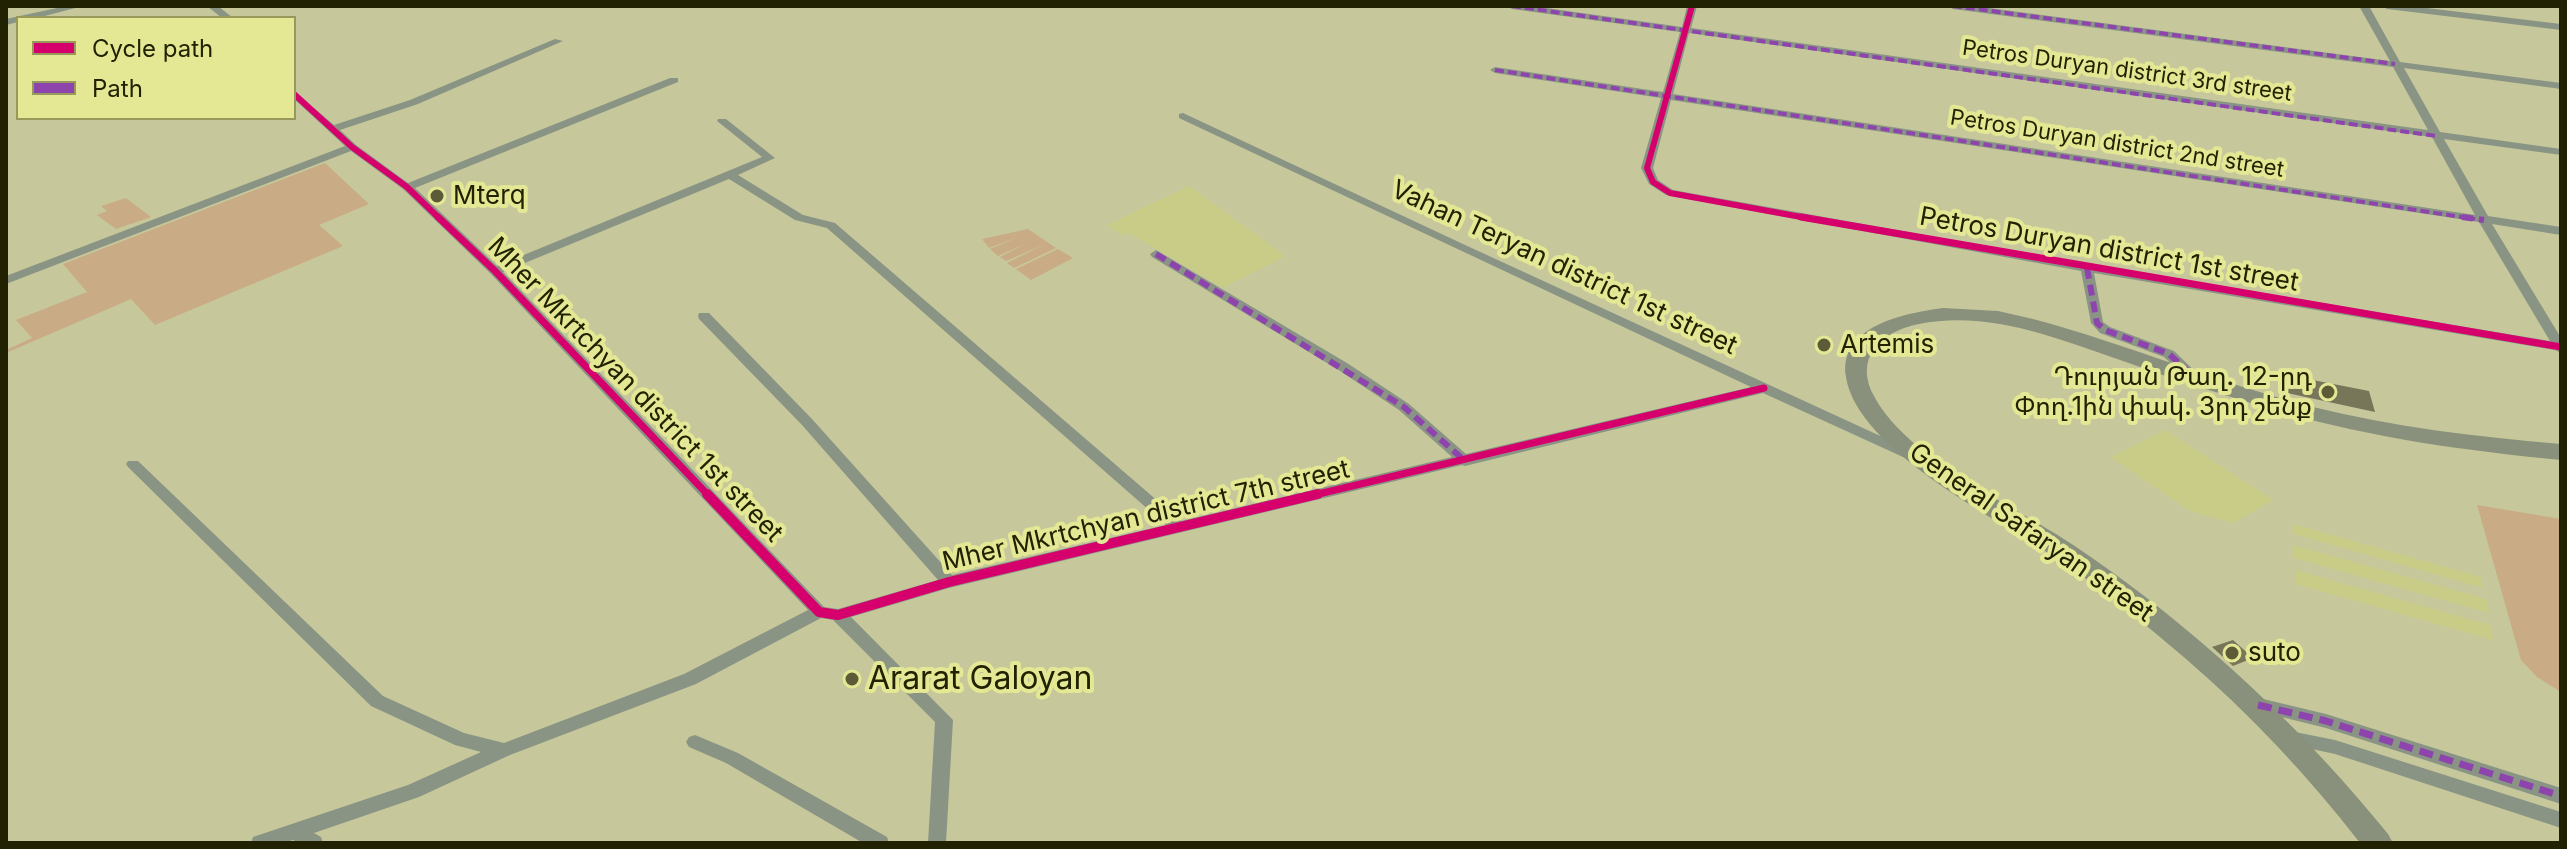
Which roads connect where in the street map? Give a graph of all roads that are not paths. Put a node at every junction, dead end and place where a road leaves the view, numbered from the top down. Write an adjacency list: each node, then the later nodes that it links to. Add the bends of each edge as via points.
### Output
1 (78, 6): 7 (street)
2 (1512, 6): 9 (street, Petros Duryan district 3rd street)
3 (1692, 6): 9 (street)
4 (1953, 6): 11 (street)
5 (2364, 6): 11 (street)
6 (2387, 6): 8 (street)
7 (34, 16)
8 (2561, 27)
9 (1687, 28): 15 (street); 20 (street, Petros Duryan district 3rd street)
10 (558, 41): 19 (street, via 414,102)
11 (2395, 64): 14 (street); 20 (street)
12 (1495, 70): 15 (street, Petros Duryan district 2nd street)
13 (674, 80): 24 (street)
14 (2561, 86)
15 (1666, 95): 25 (street, Petros Duryan district 2nd street); 28 (street, Petros Duryan district 1st street, via 1647,168 1653,182 1670,193)
16 (296, 96): 19 (street, Mher Mkrtchyan district 1st street)
17 (1183, 116): 34 (street, Vahan Teryan district 1st street)
18 (722, 121): 23 (street, via 770,158)
19 (333, 129): 21 (street, Mher Mkrtchyan district 1st street)
20 (2436, 136): 22 (street, Petros Duryan district 3rd street); 25 (street)
21 (352, 147): 24 (street, Mher Mkrtchyan district 1st street); 30 (street)
22 (2561, 152)
23 (730, 175): 29 (street); 39 (street, via 799,218 831,225)
24 (407, 187): 29 (street, Mher Mkrtchyan district 1st street)
25 (2484, 220): 26 (street, Petros Duryan district 2nd street); 32 (street)
26 (2561, 231)
27 (1156, 254): 36 (street, via 1367,382)
28 (2087, 268): 32 (street, Petros Duryan district 1st street); 33 (street, via 2097,323 2169,354)
29 (495, 271): 41 (street, Mher Mkrtchyan district 1st street)
30 (6, 280)
31 (704, 316): 40 (street)
32 (2561, 348)
33 (2194, 377): 35 (main road, General Safaryan street, via 2313,414 2385,429); 37 (main road, General Safaryan street, via 2003,319 1965,314 1907,320 1868,338 1857,354 1854,372 1871,410)
34 (1764, 388): 36 (street, Mher Mkrtchyan district 7th street); 37 (street, Vahan Teryan district 1st street)
35 (2561, 452)
36 (1465, 461): 39 (street, Mher Mkrtchyan district 7th street)
37 (1926, 462): 43 (main road, General Safaryan street, via 2074,558)
38 (133, 464): 46 (street, via 377,701 461,740)
39 (1178, 527): 40 (street, Mher Mkrtchyan district 7th street)
40 (949, 582): 42 (street, Mher Mkrtchyan district 7th street)
41 (819, 612): 42 (street); 46 (street, via 690,679)
42 (838, 615): 53 (street, via 944,720)
43 (2258, 705): 44 (main road, General Safaryan street); 47 (street, via 2326,721)
44 (2290, 738): 48 (street, via 2335,747); 54 (main road, General Safaryan street)
45 (695, 742): 52 (street)
46 (504, 750): 49 (street, via 413,791)
47 (2561, 796)
48 (2561, 820)
49 (295, 831): 50 (street); 51 (street)
50 (260, 843)
51 (314, 843)
52 (880, 843)
53 (937, 843)
54 (2378, 843)

